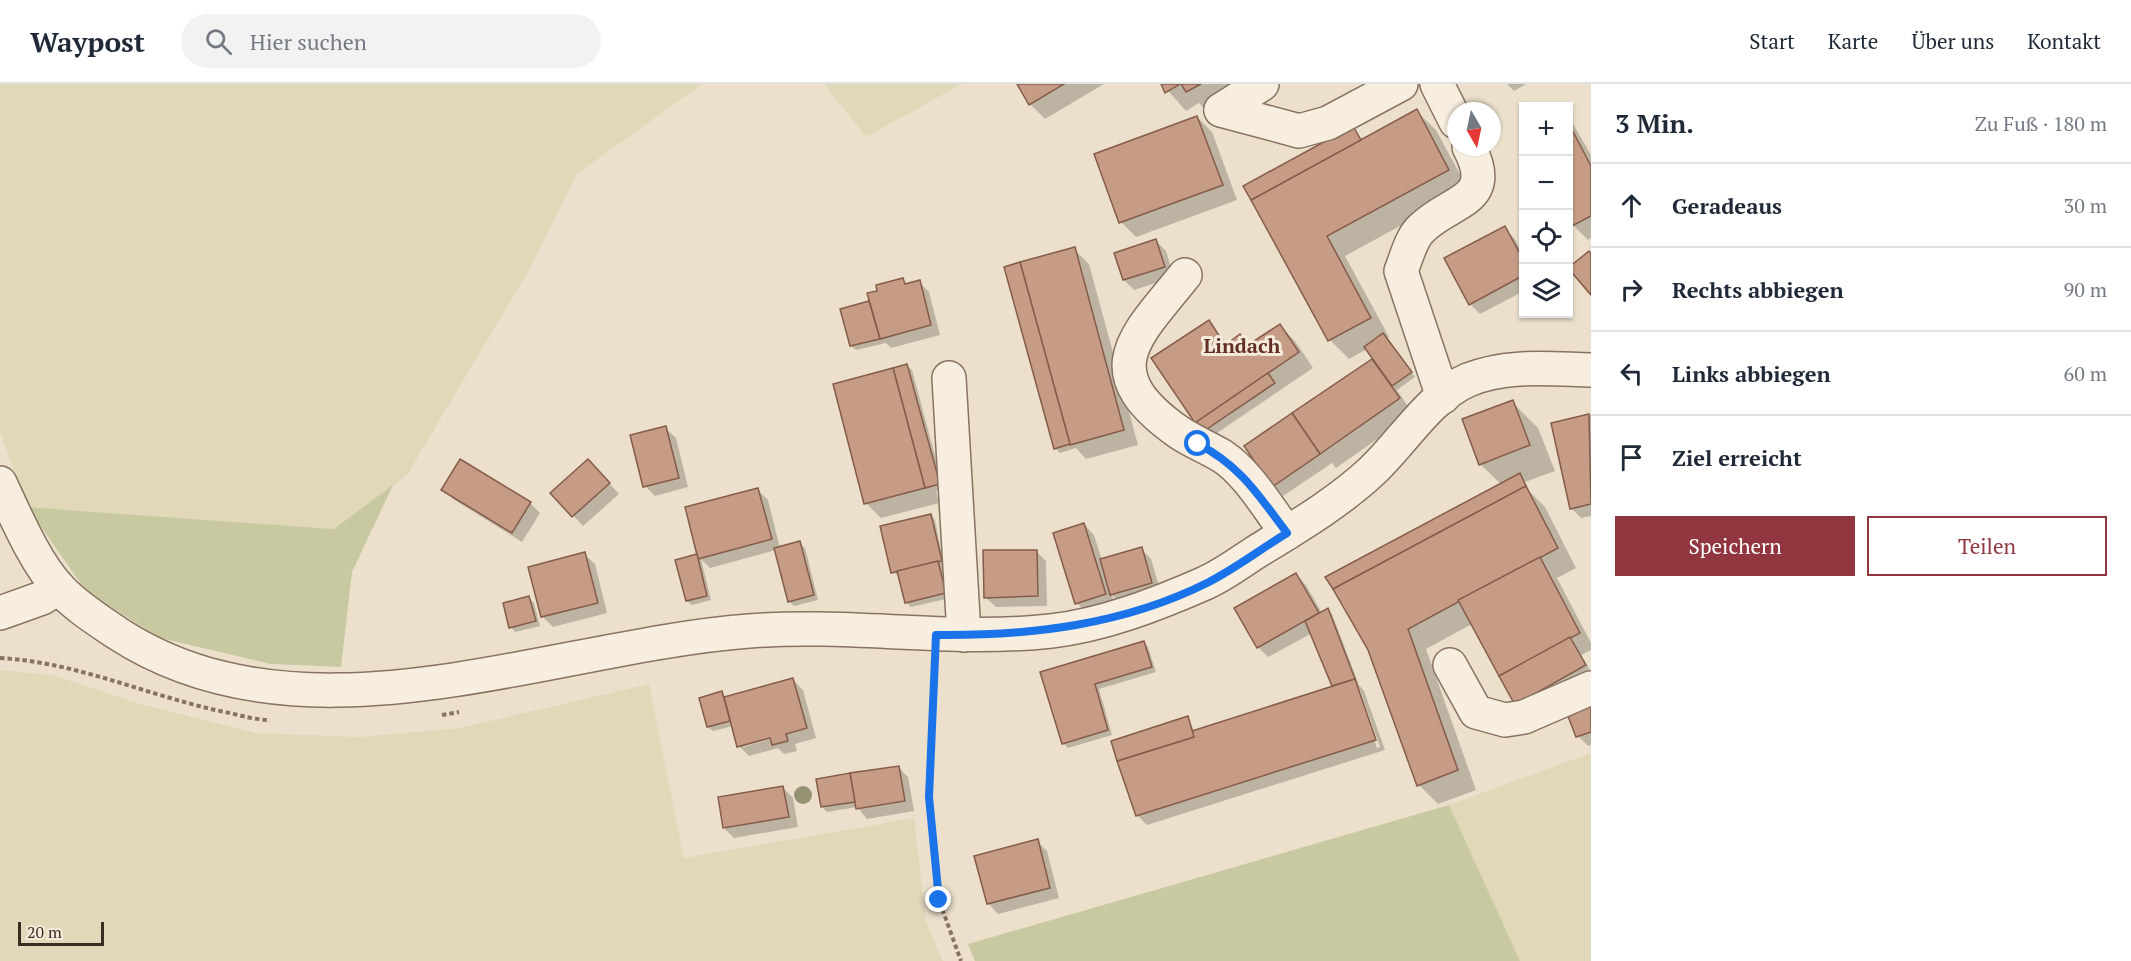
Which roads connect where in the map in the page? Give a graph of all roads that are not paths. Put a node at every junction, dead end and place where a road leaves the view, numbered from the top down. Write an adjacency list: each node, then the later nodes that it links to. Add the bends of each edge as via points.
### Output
1 (1262, 84): 2 (street, via 1221,110 1299,130 1328,123)
2 (1401, 84)
3 (1437, 84): 4 (street)
4 (1447, 104)
5 (1474, 156): 9 (street, via 1479,176 1472,195 1420,230 1401,271)
6 (1185, 275): 11 (street, via 1138,333 1130,351 1129,374 1152,411 1234,466)
7 (1591, 370): 9 (street, via 1496,371 1464,382)
8 (950, 378): 14 (street)
9 (1443, 397): 11 (street, via 1368,475)
10 (0, 483): 12 (street)
11 (1287, 533): 14 (street, via 1208,582 1095,623 1051,631)
12 (58, 588): 13 (street); 14 (street, via 90,615 160,657 199,672 279,687 360,689 442,683 715,633 780,628)
13 (0, 613)
14 (950, 635)
15 (1450, 665): 16 (street, via 1476,712 1505,720 1524,717)
16 (1591, 688)

